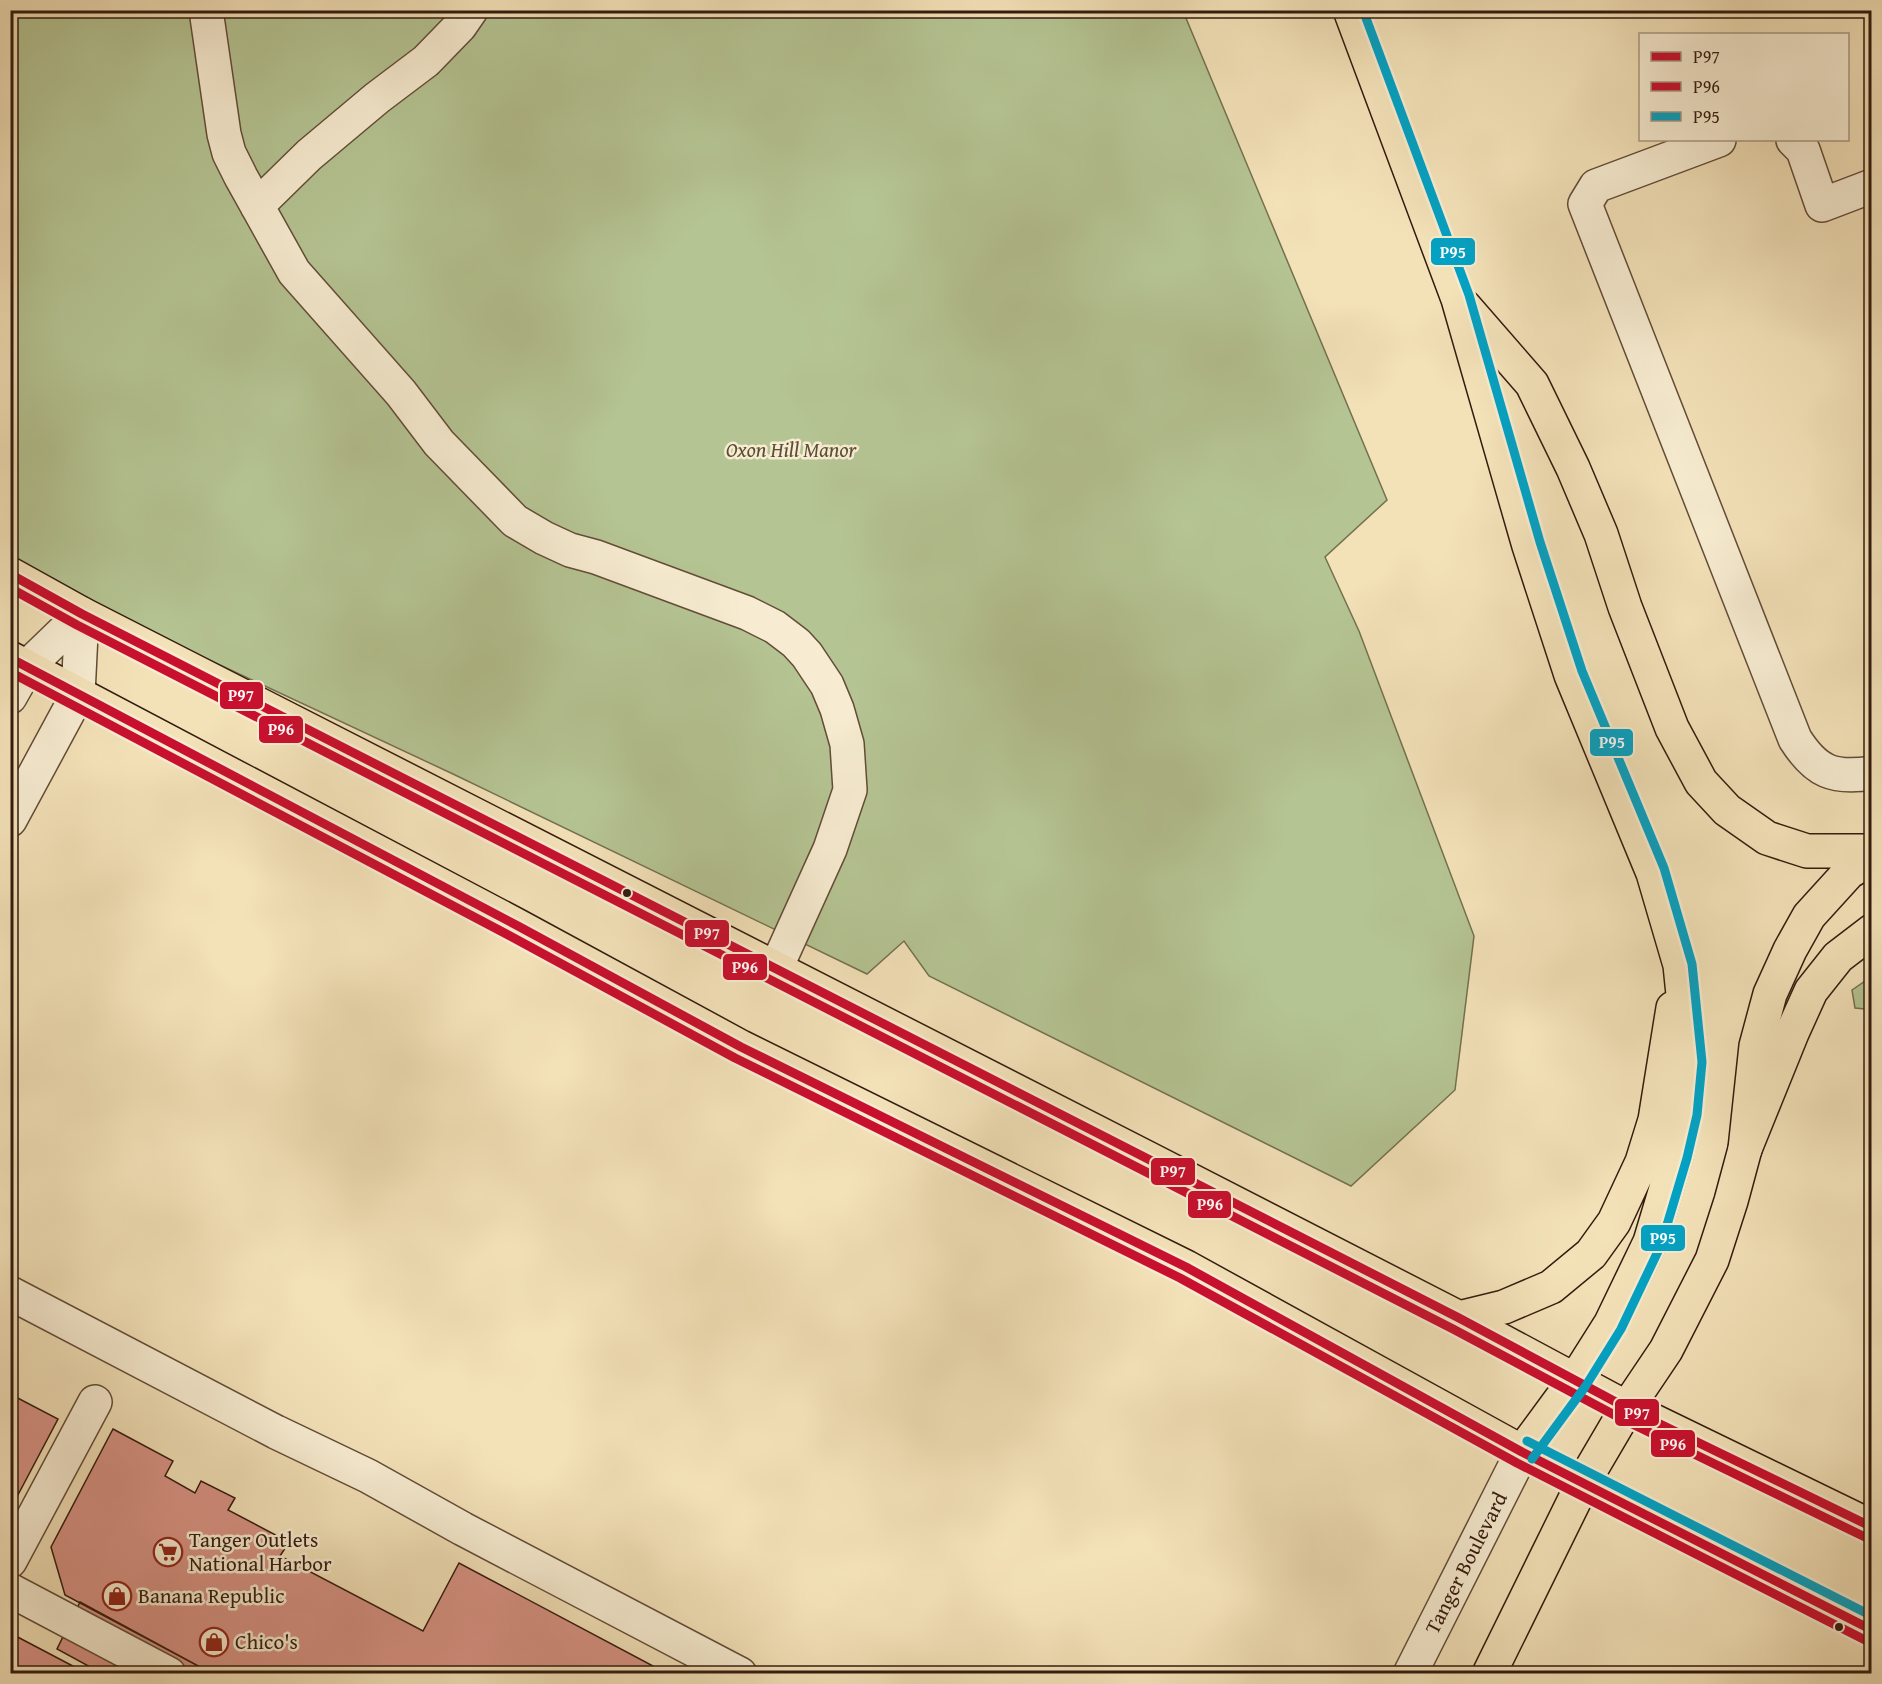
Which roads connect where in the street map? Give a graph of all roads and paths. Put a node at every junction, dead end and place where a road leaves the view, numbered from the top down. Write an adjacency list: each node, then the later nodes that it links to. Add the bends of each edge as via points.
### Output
1 (206, 10): 7 (street, via 224,134 229,153)
2 (471, 10): 7 (street, via 426,61 309,155)
3 (1350, 10): 8 (main road)
4 (1716, 141): 14 (street, via 1596,186 1585,204 1795,739 1805,756 1824,771 1852,776)
5 (1794, 141): 6 (street, via 1803,150 1822,205)
6 (1872, 186)
7 (257, 206): 20 (street, via 294,272 439,443 515,521 570,550 747,613 775,627 807,655 837,710 847,744 850,790 830,849)
8 (1458, 299): 16 (main road, via 1532,384 1601,534 1672,728 1701,782 1727,810 1767,838 1807,851); 19 (main road, via 1529,546 1571,675 1653,873)
9 (10, 574): 10 (main road)
10 (82, 614): 11 (street); 12 (street); 20 (main road)
11 (19, 663): 12 (main road); 13 (street)
12 (78, 694): 15 (street); 27 (main road, via 741,1047 1186,1267)
13 (10, 697)
14 (1872, 773)
15 (10, 820)
16 (1872, 851)
17 (1872, 858): 21 (main road, via 1849,872 1809,916 1770,994 1756,1046)
18 (1872, 932): 21 (main road, via 1838,957 1811,991)
19 (1680, 965): 23 (main road, via 1655,1120 1614,1222 1591,1254 1551,1287 1504,1307); 24 (main road, via 1690,1062 1676,1155 1650,1242 1621,1305)
20 (776, 968): 23 (main road)
21 (1744, 1149): 26 (main road, via 1712,1260 1666,1350)
22 (10, 1293): 34 (street, via 368,1476)
23 (1459, 1318): 24 (main road)
24 (1575, 1380): 26 (main road); 27 (main road)
25 (95, 1402): 30 (street)
26 (1627, 1408): 28 (main road); 29 (main road)
27 (1522, 1452): 28 (main road); 35 (street, Tanger Boulevard)
28 (1583, 1483): 32 (main road); 36 (main road)
29 (1872, 1527)
30 (10, 1561)
31 (10, 1590): 33 (street)
32 (1872, 1630)
33 (169, 1674)
34 (740, 1674)
35 (1410, 1674)
36 (1489, 1674)

